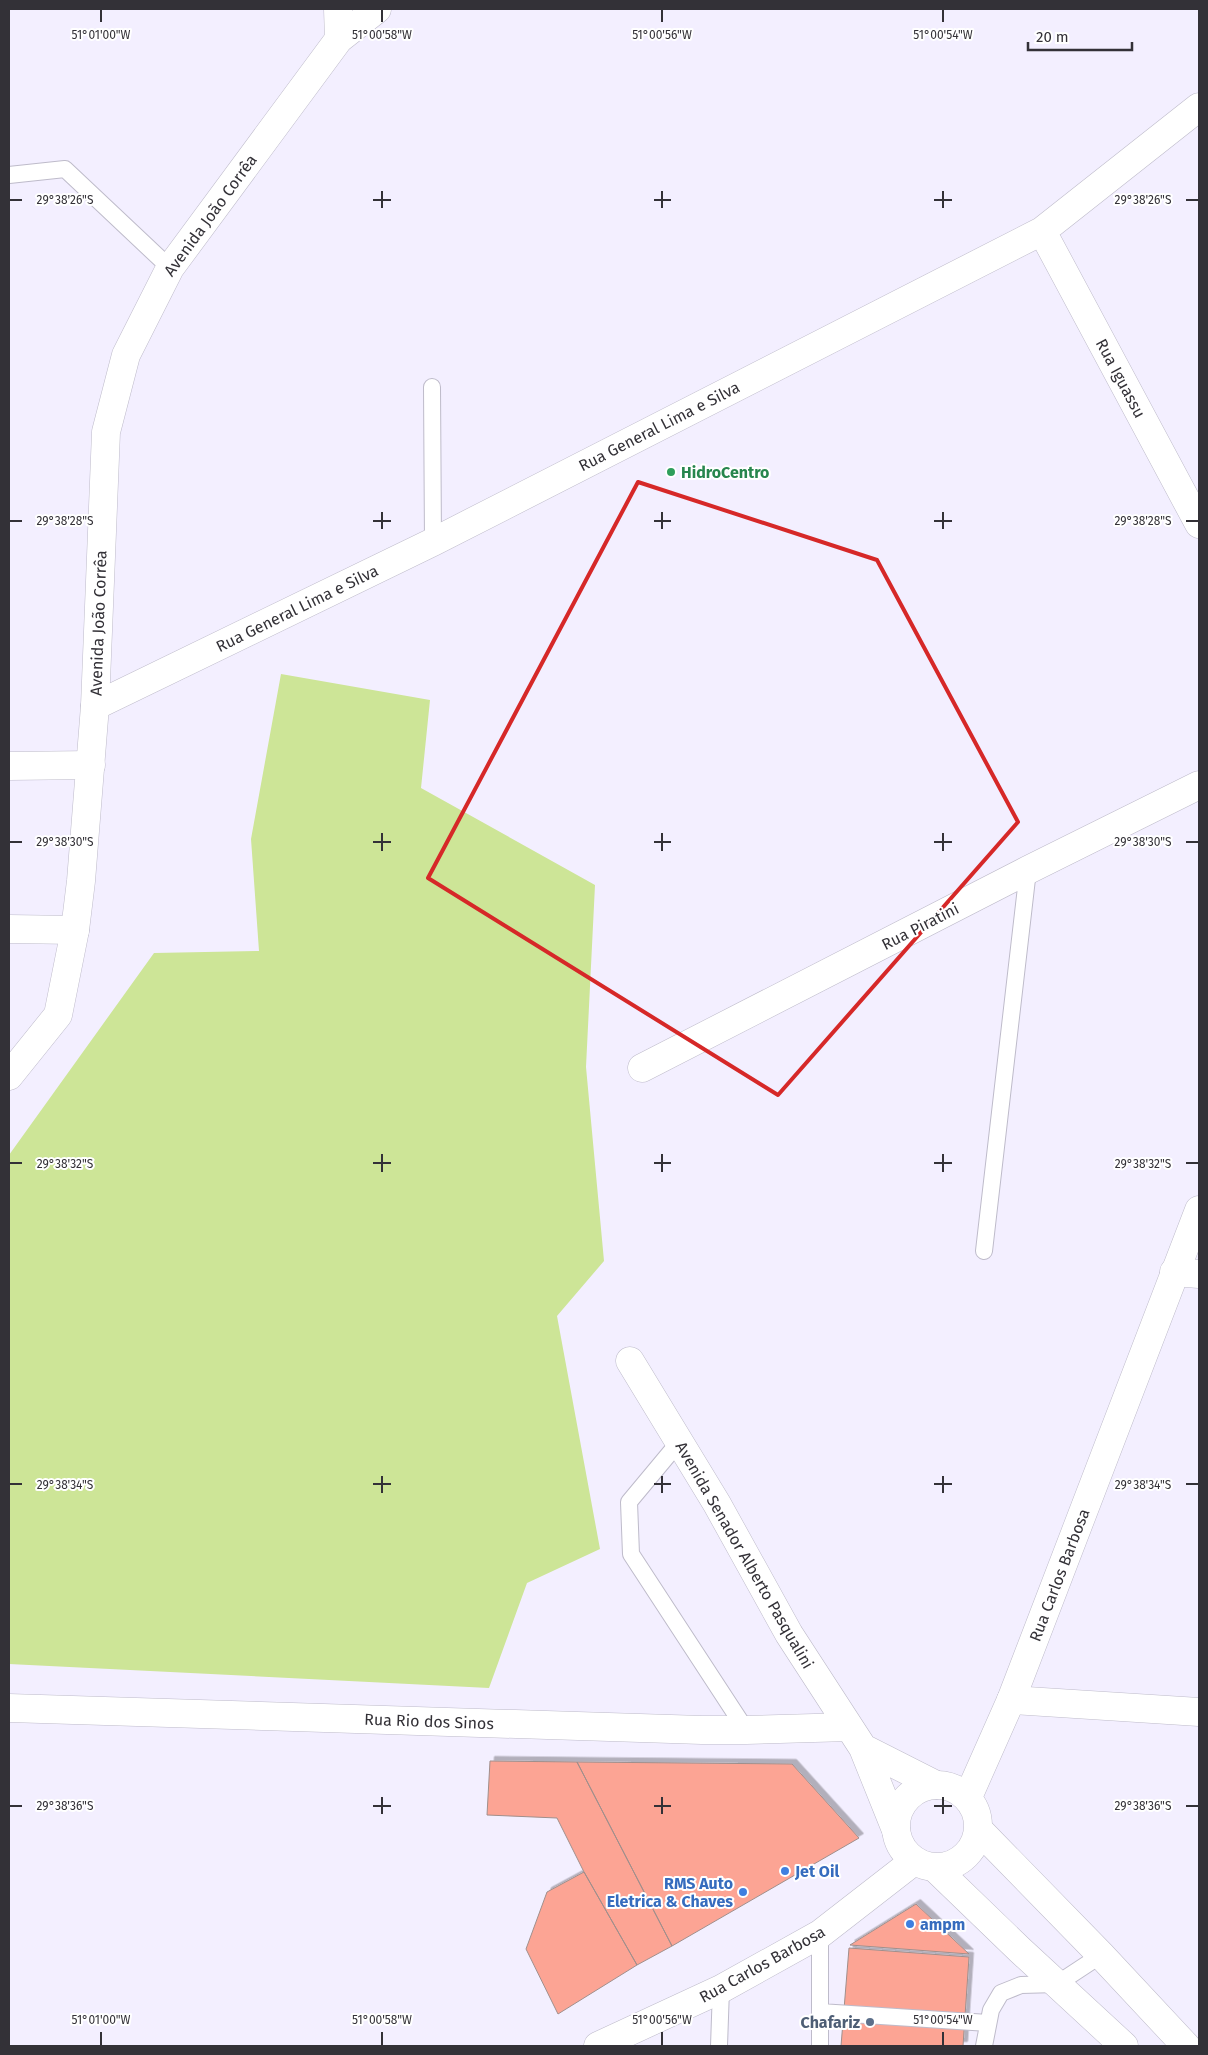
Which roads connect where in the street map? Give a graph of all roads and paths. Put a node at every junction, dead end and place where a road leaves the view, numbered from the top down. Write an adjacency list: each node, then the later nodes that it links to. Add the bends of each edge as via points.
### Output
1 (338, 9): 3 (street)
2 (377, 9): 3 (street, Avenida João Corrêa)
3 (339, 39): 7 (street, Avenida João Corrêa)
4 (1199, 107): 6 (street, Rua General Lima e Silva)
5 (9, 175): 7 (lane, via 65,168)
6 (1042, 231): 9 (street, Rua Iguassu); 10 (street, Rua General Lima e Silva)
7 (170, 268): 11 (street, Avenida João Corrêa, via 126,355 106,432)
8 (432, 387): 10 (lane)
9 (1199, 524)
10 (433, 542): 11 (street, Rua General Lima e Silva)
11 (95, 706): 12 (street, Avenida João Corrêa)
12 (91, 765): 13 (street); 17 (street, Avenida João Corrêa)
13 (9, 766)
14 (1199, 785): 15 (street, Rua Piratini)
15 (1028, 870): 18 (street, Rua Piratini); 21 (lane)
16 (9, 929): 17 (street)
17 (75, 930): 19 (street, Avenida João Corrêa, via 58,1015)
18 (642, 1068)
19 (9, 1076)
20 (1199, 1210): 22 (street, Rua Carlos Barbosa)
21 (984, 1251)
22 (1187, 1273): 25 (street, Rua Carlos Barbosa)
23 (630, 1361): 24 (street, Avenida Senador Alberto Pasqualini)
24 (679, 1442): 28 (lane, via 629,1502 631,1554); 29 (street, Avenida Senador Alberto Pasqualini, via 789,1634)
25 (1011, 1700): 27 (street); 31 (street, Rua Carlos Barbosa)
26 (9, 1708): 28 (street, Rua Rio dos Sinos)
27 (1199, 1712)
28 (746, 1730): 29 (street, Rua Rio dos Sinos)
29 (856, 1737): 30 (street); 32 (street, Avenida Senador Alberto Pasqualini)
30 (936, 1784): 31 (street, via 953,1788); 32 (street, via 920,1788 906,1798 898,1814)
31 (968, 1797): 33 (street, via 977,1812)
32 (896, 1830): 34 (street, via 901,1847)
33 (979, 1830): 34 (street, via 974,1846 962,1860 950,1866); 36 (street)
34 (925, 1865): 35 (street, Rua Carlos Barbosa); 37 (street)
35 (820, 1934): 38 (street, Rua Carlos Barbosa); 39 (lane)
36 (1101, 1955): 37 (lane); 46 (street)
37 (1057, 1984): 40 (lane, via 1021,1985 1001,1993 990,2010); 45 (street)
38 (721, 1989): 41 (street, Rua Carlos Barbosa); 42 (lane)
39 (820, 2012): 40 (lane); 43 (lane)
40 (988, 2023): 44 (lane)
41 (598, 2046)
42 (719, 2046)
43 (820, 2046)
44 (984, 2046)
45 (1124, 2046)
46 (1186, 2046)

